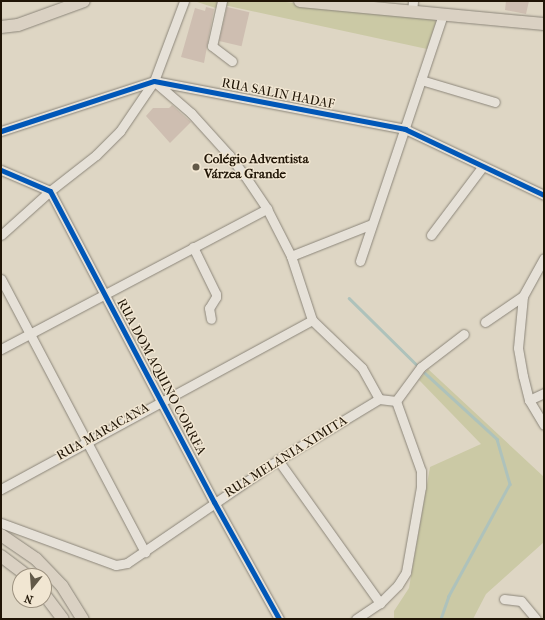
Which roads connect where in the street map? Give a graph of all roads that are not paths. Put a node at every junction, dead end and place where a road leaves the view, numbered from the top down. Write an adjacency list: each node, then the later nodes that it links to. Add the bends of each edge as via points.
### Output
1 (84, 1): 9 (main road, via 18,25)
2 (184, 1): 12 (street)
3 (222, 1): 10 (street, via 212,46)
4 (300, 1): 5 (main road)
5 (304, 1): 6 (main road)
6 (413, 6): 7 (main road)
7 (443, 15): 8 (main road); 11 (street)
8 (544, 24)
9 (1, 27)
10 (232, 61)
11 (422, 80): 13 (street); 14 (street)
12 (154, 82): 14 (street, RUA SALIN HADAF); 15 (street, RUA SALIN HADAF); 18 (street, via 120,131 96,155); 20 (street, via 191,114 229,155)
13 (495, 102)
14 (405, 129): 16 (street, RUA SALIN HADAF); 21 (street)
15 (1, 132)
16 (483, 166): 19 (street, RUA SALIN HADAF); 23 (street)
17 (1, 170): 18 (street)
18 (50, 190): 22 (street); 29 (street, RUA DOM AQUINO CORREA)
19 (544, 195)
20 (267, 209): 24 (street); 25 (street)
21 (372, 224): 25 (street); 27 (street)
22 (1, 235)
23 (431, 235)
24 (193, 247): 29 (street); 31 (street, via 216,294 209,308)
25 (291, 256): 32 (street)
26 (544, 258): 30 (street)
27 (360, 261)
28 (1, 279): 34 (street)
29 (106, 295): 34 (street); 39 (street, RUA DOM AQUINO CORREA)
30 (523, 296): 33 (street); 40 (street, via 518,348)
31 (211, 319)
32 (312, 320): 38 (street, via 362,368); 39 (street, RUA MARACANA)
33 (485, 322)
34 (32, 333): 36 (street); 43 (street)
35 (464, 334): 41 (street, via 421,367)
36 (1, 349)
37 (544, 394): 40 (street)
38 (379, 399): 41 (street); 44 (street, RUA MELANIA XIMITA)
39 (162, 400): 43 (street, RUA MARACANA); 46 (street, RUA DOM AQUINO CORREA)
40 (529, 400): 42 (street)
41 (396, 401): 53 (street, via 421,470 421,487 406,572 398,585)
42 (544, 425)
43 (87, 442): 45 (street, RUA MARACANA); 49 (street)
44 (278, 460): 46 (street, RUA MELANIA XIMITA); 53 (street)
45 (1, 489)
46 (214, 502): 49 (street, RUA MELANIA XIMITA); 57 (street, RUA DOM AQUINO CORREA)
47 (1, 524): 49 (street, RUA MELANIA XIMITA, via 116,565 127,563)
48 (1, 536): 56 (main road, via 36,559 62,586)
49 (145, 552)
50 (1, 556): 51 (main road)
51 (17, 568)
52 (504, 599): 59 (street, via 521,601)
53 (380, 603): 58 (street)
54 (52, 605): 55 (main road)
55 (63, 619)
56 (83, 619)
57 (279, 619)
58 (356, 619)
59 (536, 619)

